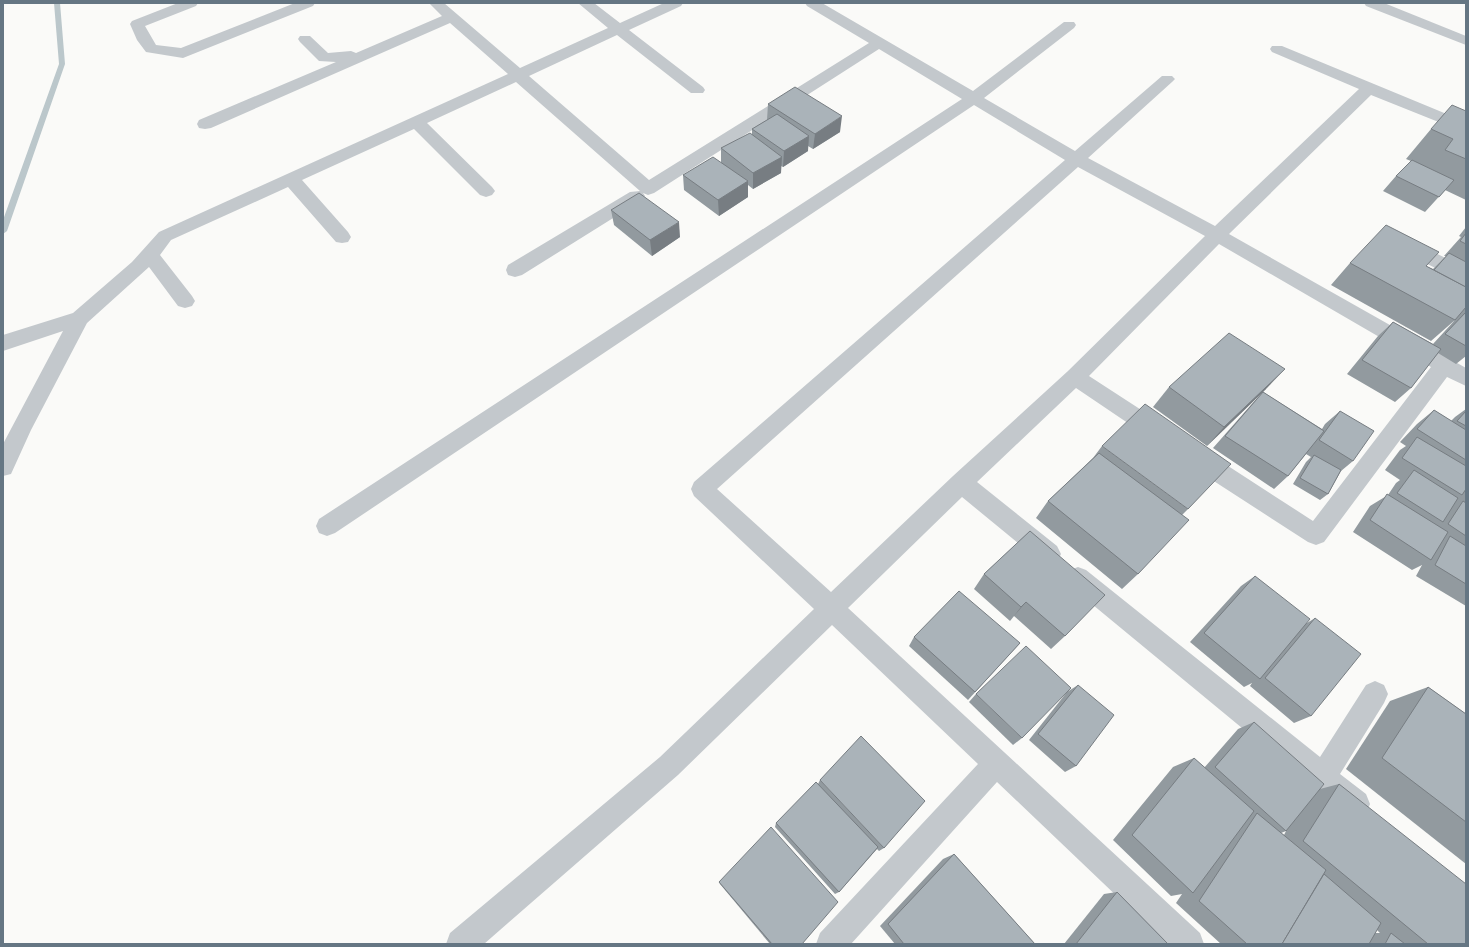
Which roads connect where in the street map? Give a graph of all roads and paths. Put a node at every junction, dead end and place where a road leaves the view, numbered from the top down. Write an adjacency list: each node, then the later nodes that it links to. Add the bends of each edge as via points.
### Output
1 (191, 3): 2 (street, via 137,24 151,49 183,53)
2 (308, 3)
3 (436, 3): 8 (street)
4 (585, 3): 10 (street)
5 (676, 3): 10 (street)
6 (812, 3): 13 (street)
7 (1371, 3): 12 (street)
8 (452, 17): 15 (street); 16 (street)
9 (1070, 25): 20 (street)
10 (618, 29): 16 (street); 19 (street)
11 (305, 39): 15 (street, via 324,58)
12 (1466, 41)
13 (879, 43): 20 (street); 26 (street)
14 (1277, 49): 18 (street)
15 (362, 56): 22 (street)
16 (519, 76): 21 (street); 26 (street)
17 (1167, 79): 24 (street)
18 (1369, 88): 23 (street); 28 (street)
19 (697, 90)
20 (974, 98): 24 (street); 42 (street)
21 (416, 122): 25 (street); 27 (street)
22 (205, 124)
23 (1466, 128)
24 (1076, 159): 28 (street); 43 (street, via 702,489)
25 (291, 179): 29 (street); 31 (street, via 165,236)
26 (648, 189): 32 (street)
27 (486, 192)
28 (1217, 235): 37 (street); 38 (street)
29 (342, 237)
30 (1419, 252): 33 (street)
31 (150, 255): 34 (street); 35 (street)
32 (515, 270)
33 (1466, 276)
34 (185, 301)
35 (80, 318): 36 (street); 40 (street)
36 (3, 343)
37 (1444, 366): 38 (street, via 1316,535); 39 (street)
38 (1075, 377): 41 (street)
39 (1466, 378)
40 (3, 467)
41 (961, 483): 43 (street); 46 (street)
42 (327, 526)
43 (832, 608): 45 (street); 49 (street, via 669,766)
44 (1375, 694): 46 (street)
45 (997, 763): 48 (street); 50 (street)
46 (1323, 778): 47 (street)
47 (1373, 818)
48 (843, 940)
49 (461, 944)
50 (1189, 944)

